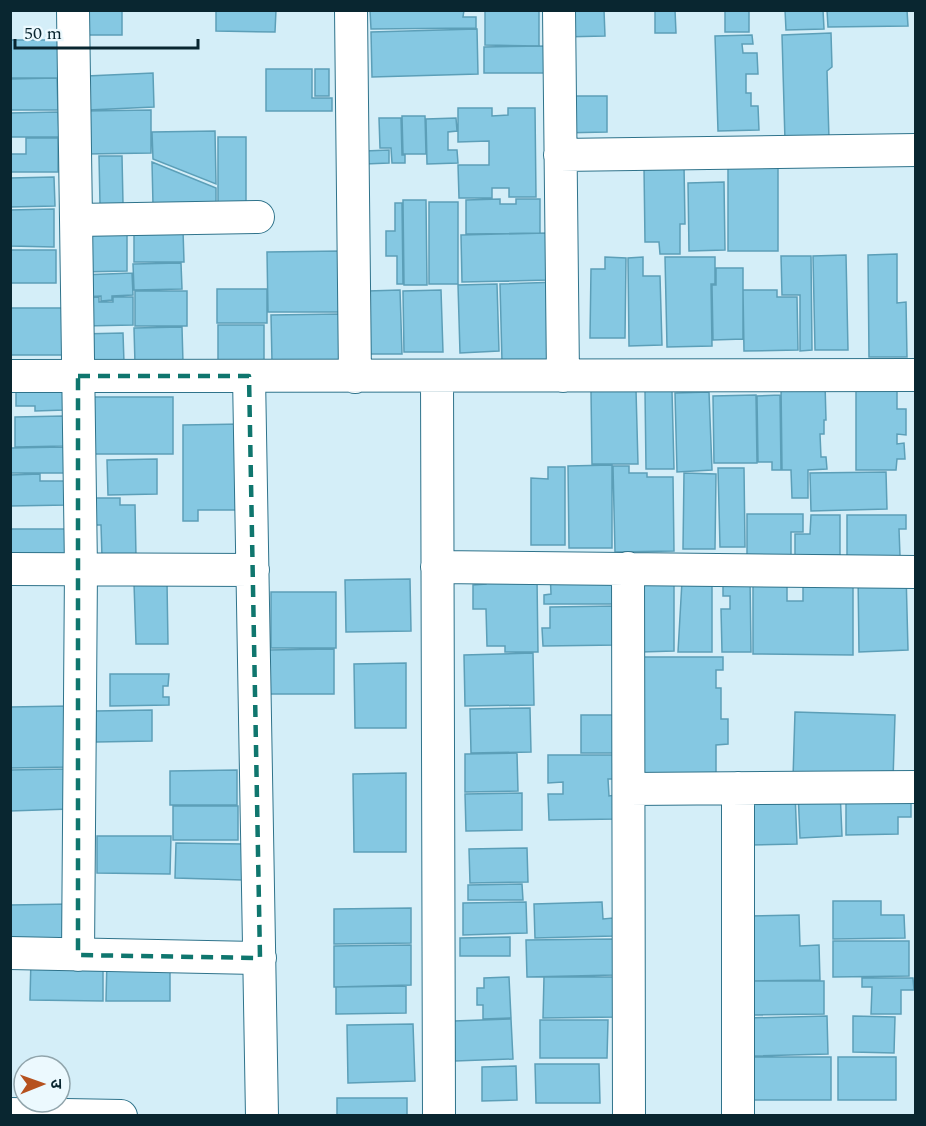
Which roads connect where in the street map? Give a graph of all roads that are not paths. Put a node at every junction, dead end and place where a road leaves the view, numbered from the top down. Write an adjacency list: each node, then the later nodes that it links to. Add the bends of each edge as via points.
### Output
1 (73, 10): 7 (street)
2 (351, 10): 13 (street)
3 (558, 10): 5 (street)
4 (915, 150): 5 (street)
5 (560, 155): 12 (street)
6 (258, 216): 7 (street)
7 (76, 220): 10 (street)
8 (915, 375): 12 (street)
9 (10, 376): 10 (street)
10 (78, 376): 11 (street); 18 (street)
11 (249, 376): 13 (street); 19 (street)
12 (563, 376): 14 (street)
13 (355, 377): 14 (street)
14 (437, 377): 15 (street)
15 (437, 567): 16 (street); 31 (street)
16 (628, 568): 20 (street); 23 (street)
17 (10, 569): 18 (street)
18 (81, 569): 19 (street); 25 (street)
19 (253, 570): 26 (street)
20 (915, 572)
21 (915, 787): 22 (street)
22 (738, 788): 23 (street); 33 (street)
23 (629, 789): 32 (street)
24 (10, 953): 25 (street)
25 (78, 955): 26 (street)
26 (260, 958): 30 (street)
27 (10, 1114): 28 (street)
28 (53, 1115): 29 (street)
29 (121, 1116)
30 (262, 1116)
31 (439, 1116)
32 (629, 1116)
33 (738, 1116)

